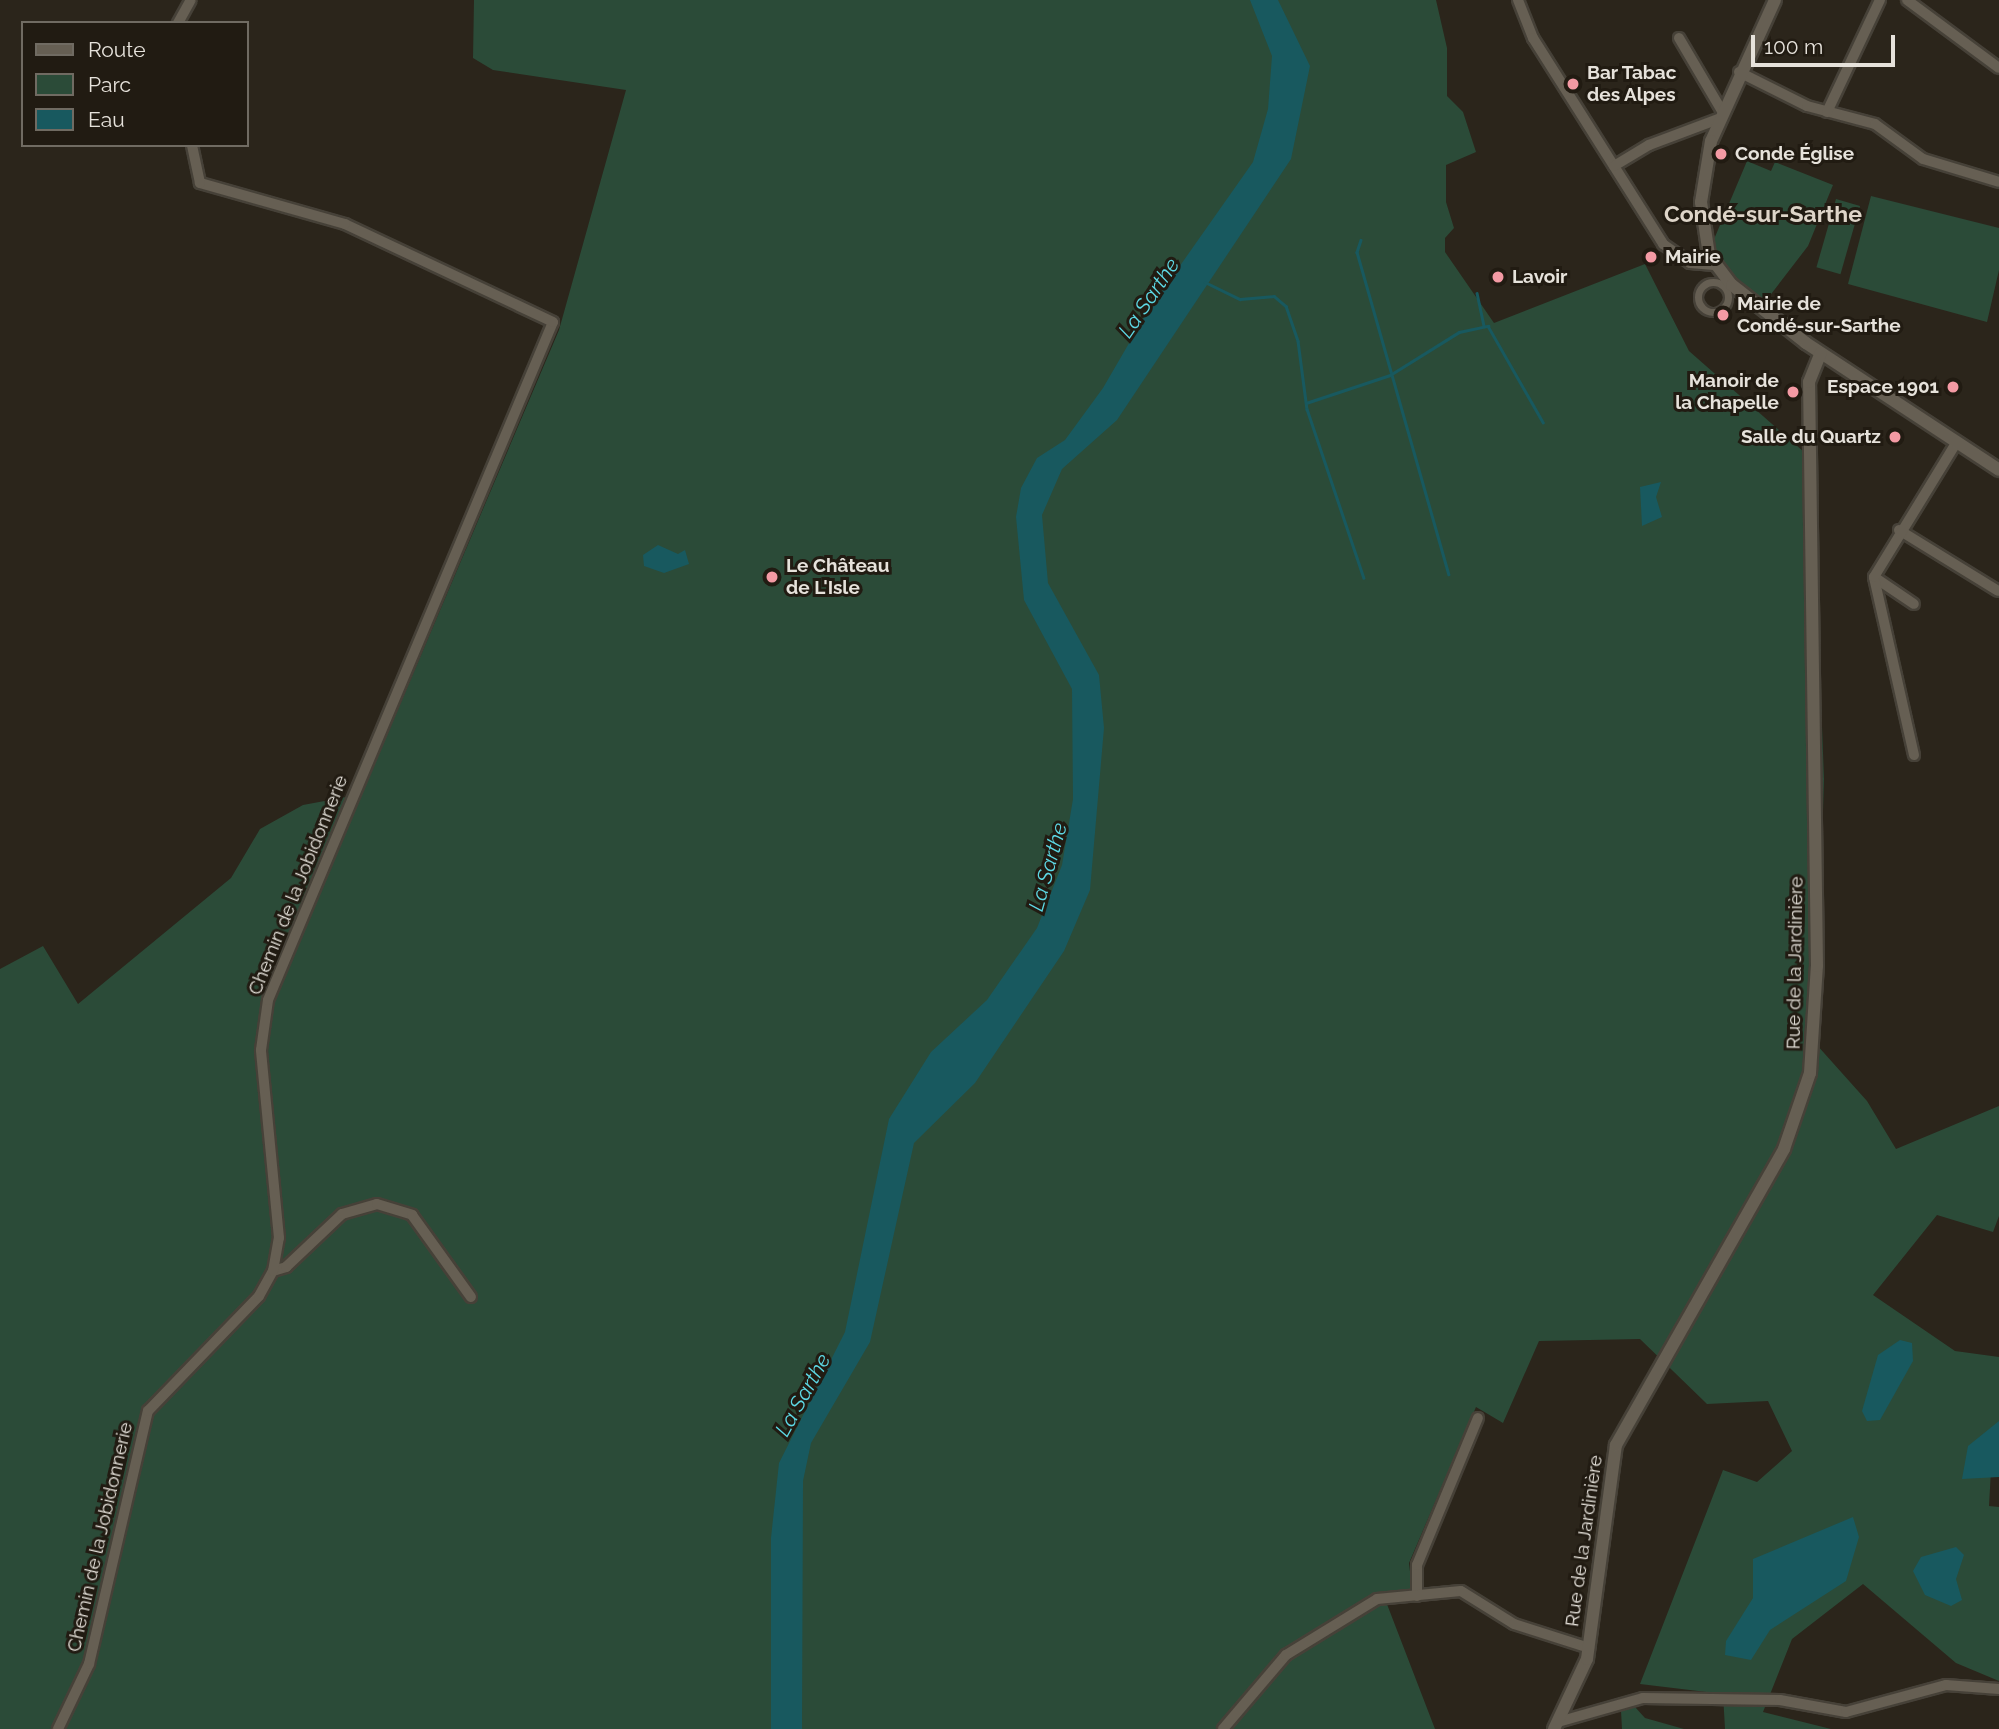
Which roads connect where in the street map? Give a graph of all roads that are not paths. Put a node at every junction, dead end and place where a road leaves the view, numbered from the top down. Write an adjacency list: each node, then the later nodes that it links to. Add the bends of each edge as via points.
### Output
1 (191, 0): 6 (street)
2 (1518, 0): 13 (street, via 1540,50)
3 (1775, 0): 9 (street)
4 (1880, 0): 10 (street)
5 (1907, 0): 8 (street)
6 (179, 21)
7 (1679, 38): 11 (street)
8 (1999, 68)
9 (1739, 72): 10 (street); 11 (street)
10 (1827, 112): 14 (street, via 1875,124 1932,163)
11 (1720, 115): 13 (street, via 1649,145); 15 (street, via 1701,202)
12 (192, 147): 25 (street, Chemin de la Jobidonnerie, via 200,183 345,224 553,322 268,1000 261,1051 279,1238)
13 (1614, 166): 15 (street, via 1670,252 1690,263)
14 (1999, 182)
15 (1714, 265): 17 (street)
16 (1722, 285): 16 (street, via 1707,282 1694,292 1708,315 1732,299)
17 (1821, 353): 18 (street); 29 (street, Rue de la Jardinière, via 1810,382 1817,966 1810,1073 1784,1149 1616,1446)
18 (1956, 443): 19 (street); 20 (street)
19 (1999, 470)
20 (1899, 530): 21 (street); 22 (street)
21 (1874, 578): 23 (street); 24 (street)
22 (1998, 591)
23 (1914, 604)
24 (1914, 755)
25 (273, 1271): 26 (street, via 286,1267 342,1214 377,1204 412,1215); 32 (street, Chemin de la Jobidonnerie, via 259,1296 148,1410 89,1664)
26 (471, 1297)
27 (1478, 1418): 28 (street, via 1418,1565)
28 (1417, 1596): 29 (street, via 1461,1591 1514,1624); 33 (street, via 1377,1599 1331,1623 1286,1655)
29 (1589, 1648): 31 (street, Rue de la Jardinière)
30 (1999, 1689): 31 (street, via 1946,1685 1846,1712 1780,1700 1643,1698)
31 (1556, 1726)
32 (58, 1729)
33 (1223, 1729)

